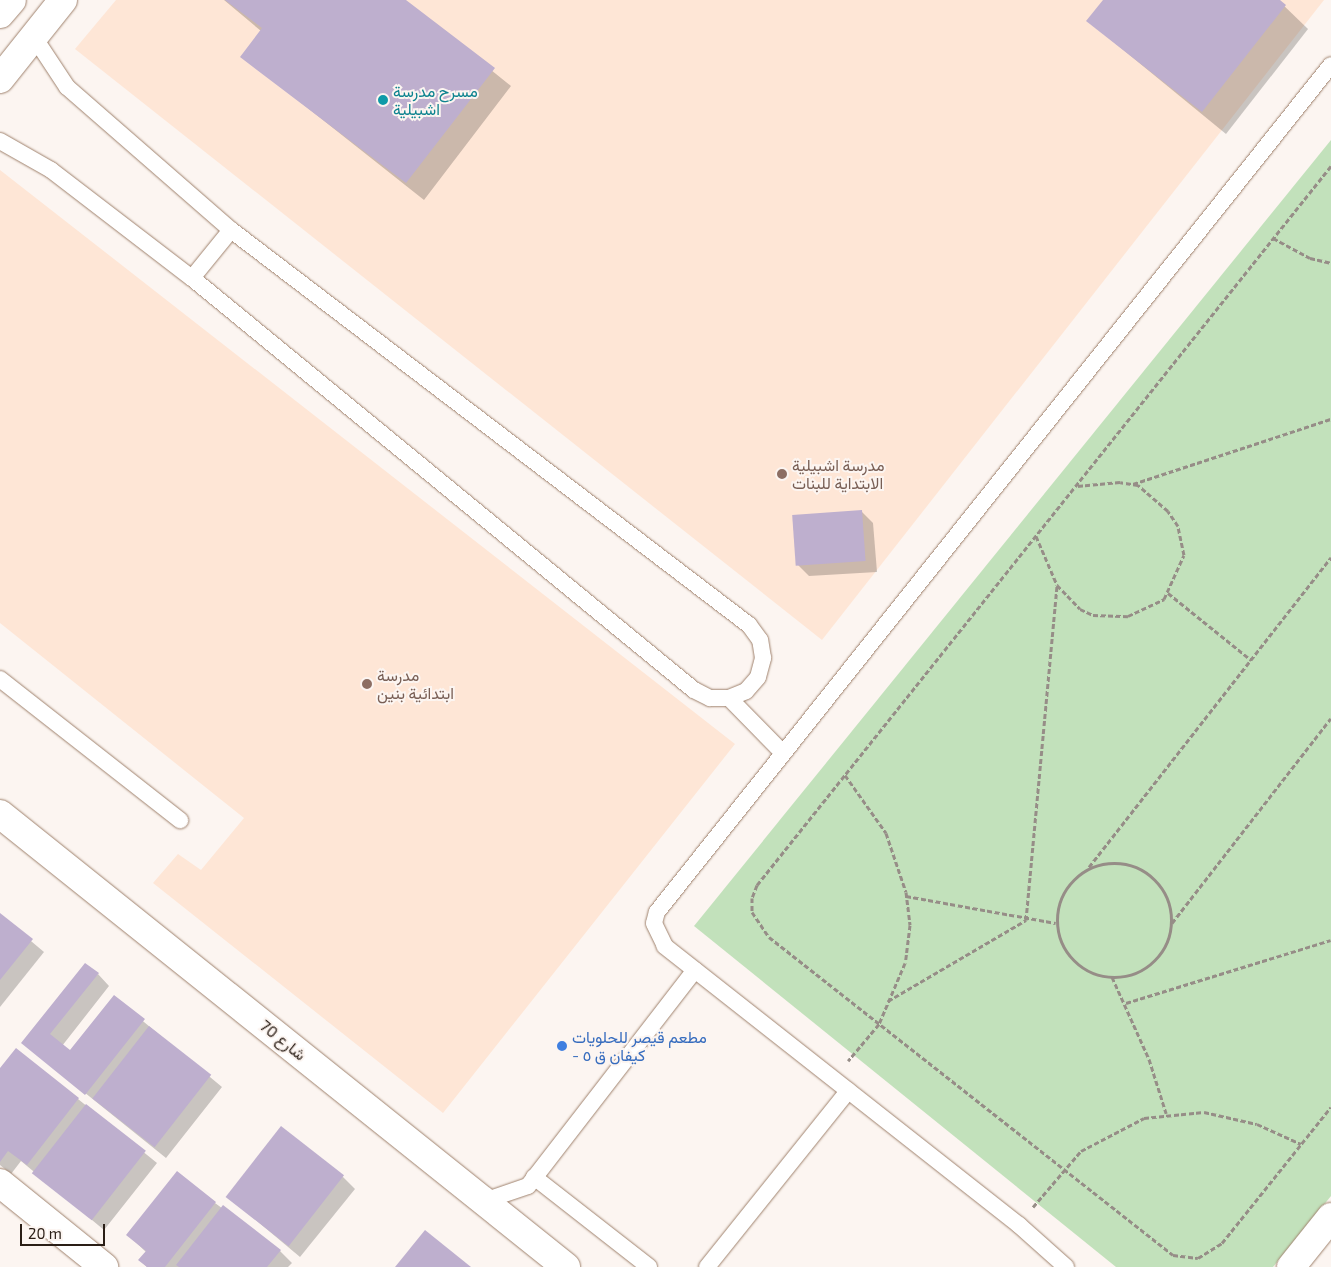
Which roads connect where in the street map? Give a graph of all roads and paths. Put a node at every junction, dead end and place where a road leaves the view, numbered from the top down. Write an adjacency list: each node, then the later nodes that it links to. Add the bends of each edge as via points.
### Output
1 (12, 0): 3 (street)
2 (63, 0): 4 (street)
3 (0, 14)
4 (34, 37): 6 (street); 9 (lane, via 67,87)
5 (1331, 65): 25 (lane)
6 (0, 79)
7 (0, 141): 12 (lane, via 51,170)
8 (1331, 166): 10 (path)
9 (231, 230): 12 (lane); 22 (lane, via 749,625 761,649 758,677 746,690)
10 (1273, 238): 11 (path, via 1310,258); 15 (path)
11 (1331, 263)
12 (192, 278): 22 (lane, via 694,690 710,698)
13 (1331, 419): 14 (path)
14 (1132, 484): 15 (path); 19 (path, via 1155,497 1178,526 1184,556)
15 (1076, 486): 16 (path)
16 (1036, 536): 18 (path); 26 (path)
17 (1331, 557): 20 (path)
18 (1057, 585): 19 (path, via 1080,609 1110,617 1141,612); 31 (path)
19 (1168, 593): 20 (path)
20 (1250, 660): 29 (path)
21 (0, 679): 28 (lane)
22 (729, 698): 25 (lane)
23 (1331, 718): 24 (path)
24 (1329, 724): 33 (path)
25 (781, 751): 35 (lane, via 657,912 658,939)
26 (845, 775): 30 (path, via 886,834); 39 (path, via 757,886 752,912 769,937)
27 (0, 814): 48 (street, شارع 70)
28 (180, 820)
29 (1089, 867): 32 (path, via 1062,894); 33 (path, via 1112,862 1135,866 1155,879 1168,899)
30 (906, 896): 31 (path); 37 (path, via 910,925 905,963)
31 (1026, 920): 32 (path); 37 (path)
32 (1056, 923): 36 (path, via 1068,954 1096,974)
33 (1172, 923): 36 (path, via 1167,942 1156,959 1140,971)
34 (1331, 940): 38 (path)
35 (695, 970): 40 (lane); 46 (lane)
36 (1112, 977): 38 (path)
37 (888, 1001): 39 (path)
38 (1126, 1003): 43 (path)
39 (879, 1024): 40 (path); 45 (path)
40 (833, 1079): 41 (lane)
41 (848, 1091): 50 (lane); 54 (lane)
42 (1331, 1107): 44 (path)
43 (1166, 1113): 44 (path, via 1228,1116); 45 (path, via 1096,1139)
44 (1301, 1144): 45 (path, via 1222,1243 1198,1258 1173,1255)
45 (1062, 1168): 50 (path)
46 (534, 1177): 48 (lane, via 515,1193); 53 (lane)
47 (0, 1183): 51 (street)
48 (484, 1201): 52 (street, شارع 70)
49 (1331, 1216): 56 (street)
50 (1019, 1225): 55 (lane)
51 (104, 1267)
52 (566, 1267)
53 (649, 1267)
54 (707, 1267)
55 (1066, 1267)
56 (1291, 1267)

